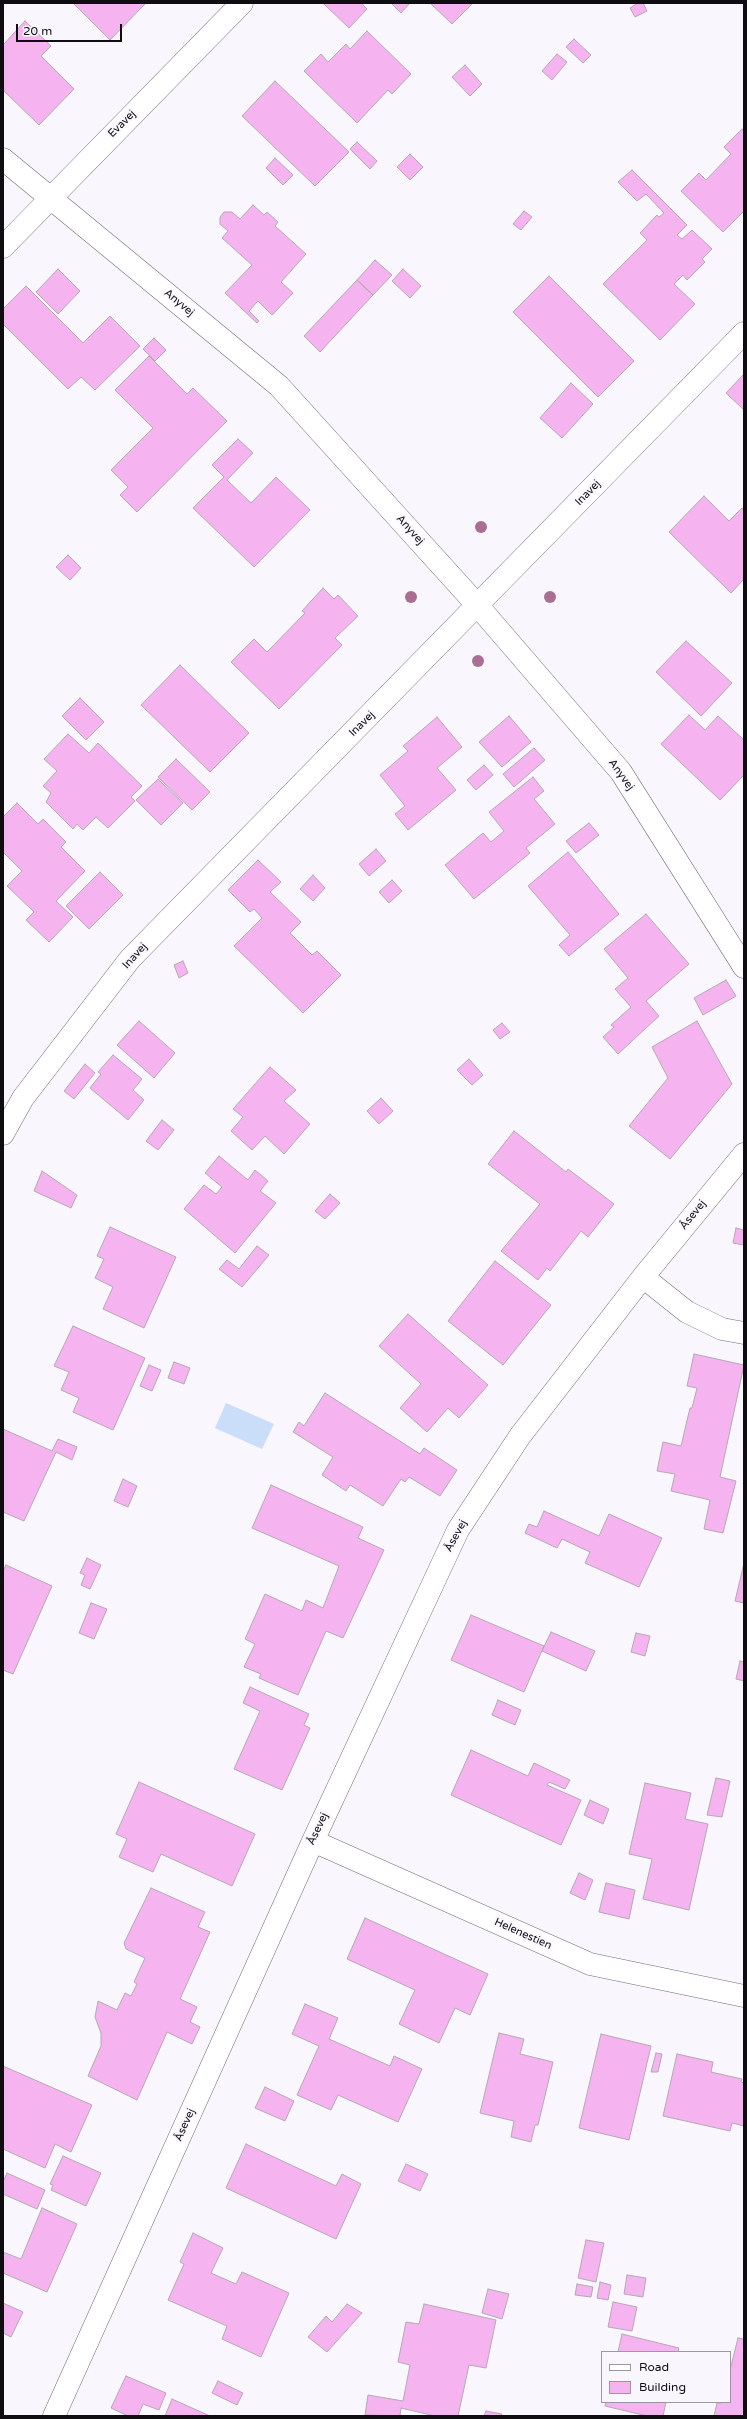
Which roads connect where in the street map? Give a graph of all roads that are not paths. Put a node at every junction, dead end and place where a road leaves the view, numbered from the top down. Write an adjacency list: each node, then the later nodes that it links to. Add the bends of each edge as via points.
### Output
1 (242, 3): 3 (street, Evavej)
2 (3, 159): 3 (street, Anyvej)
3 (50, 197): 4 (street, Evavej); 6 (street, Anyvej, via 279,386)
4 (3, 247)
5 (744, 333): 6 (street, Inavej)
6 (478, 606): 7 (street, Anyvej, via 620,772); 8 (street, Inavej, via 130,959 23,1098)
7 (744, 967)
8 (3, 1134)
9 (744, 1154): 10 (street, Åsevej)
10 (642, 1277): 11 (street, via 686,1312 722,1329); 12 (street, Åsevej, via 520,1436 458,1530)
11 (744, 1333)
12 (313, 1841): 13 (street, Helenestien, via 590,1964); 14 (street, Åsevej)
13 (744, 1996)
14 (54, 2416)

